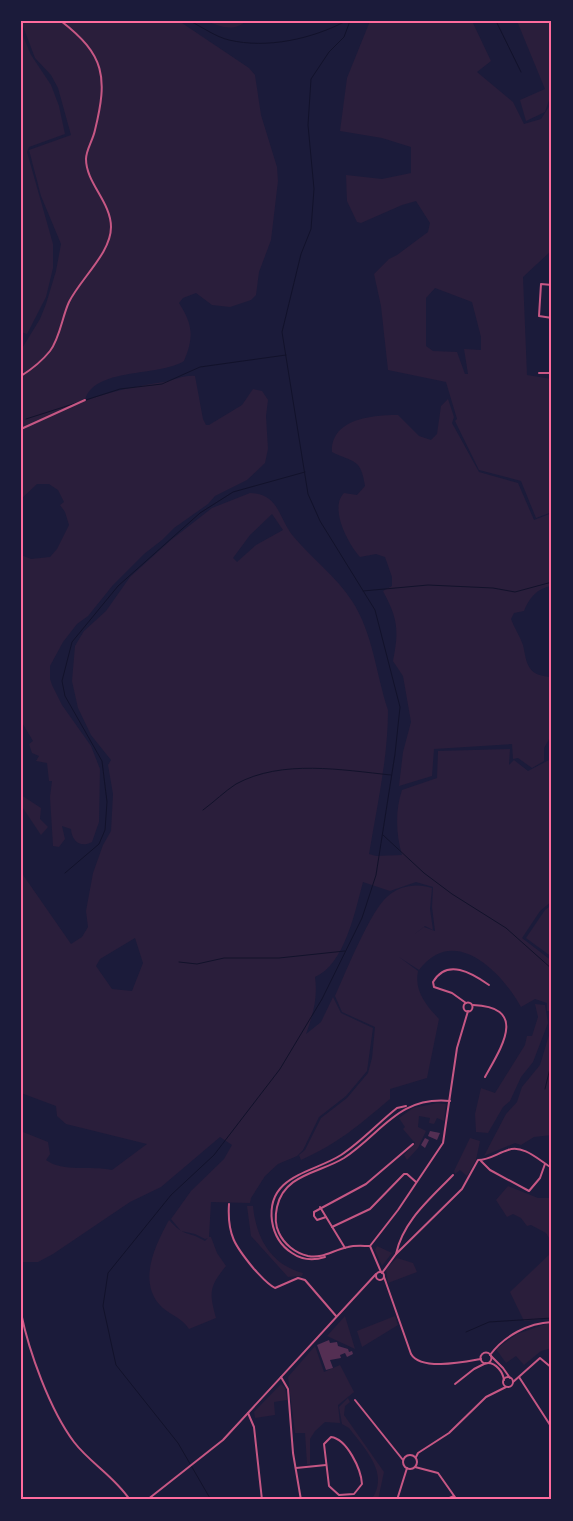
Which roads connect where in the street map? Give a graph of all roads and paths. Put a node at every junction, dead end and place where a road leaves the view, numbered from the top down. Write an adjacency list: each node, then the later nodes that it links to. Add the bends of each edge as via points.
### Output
1 (61, 21): 6 (street, via 85,42 101,72 100,106 86,160 107,210 111,235 108,245 70,299 51,350)
2 (552, 285): 3 (street, via 541,284 539,316)
3 (552, 318)
4 (539, 373): 5 (street)
5 (552, 373)
6 (21, 376)
7 (85, 400): 8 (street)
8 (21, 429)
9 (489, 985): 10 (street, via 469,972 457,969 446,970 433,982 434,987 452,993)
10 (466, 1003): 11 (street); 12 (street, via 464,1008)
11 (473, 1005): 12 (street); 13 (street, via 496,1010 508,1026)
12 (468, 1011): 14 (street, via 457,1048)
13 (486, 1077)
14 (450, 1102): 20 (street, via 443,1143); 26 (street, via 435,1100 409,1106 345,1157 296,1179 281,1196 277,1228 292,1249 306,1255 329,1254)
15 (413, 1144): 22 (street, via 366,1184)
16 (481, 1161): 17 (street, via 511,1148 524,1151); 17 (street, via 490,1170 529,1191 540,1178); 27 (street, via 478,1160 456,1197)
17 (545, 1164): 18 (street)
18 (552, 1168)
19 (453, 1175): 27 (street, via 408,1224)
20 (416, 1183): 24 (street, via 404,1174 370,1209); 25 (street)
21 (229, 1204): 36 (street, via 234,1242 266,1282 275,1288 298,1278 305,1280)
22 (320, 1206): 23 (street); 23 (street, via 314,1216 319,1220)
23 (326, 1217): 24 (street)
24 (332, 1227): 26 (street)
25 (370, 1246): 26 (street); 28 (street)
26 (345, 1248)
27 (396, 1254): 29 (street)
28 (378, 1267): 29 (street); 30 (street)
29 (381, 1273): 30 (street); 31 (street)
30 (377, 1274): 32 (street); 33 (street)
31 (384, 1277): 32 (street); 34 (street)
32 (379, 1280): 33 (street); 34 (street)
33 (370, 1282): 36 (street)
34 (386, 1285): 39 (street, via 416,1360 428,1364)
35 (21, 1313): 59 (street, via 44,1386 59,1417 74,1441 117,1481)
36 (336, 1316): 42 (street)
37 (552, 1322): 38 (street, via 522,1330 501,1343)
38 (490, 1355): 39 (street, via 483,1353); 40 (street); 43 (street)
39 (481, 1359): 40 (street)
40 (487, 1363): 45 (street, via 494,1364); 47 (street)
41 (552, 1368): 44 (street, via 540,1358)
42 (281, 1377): 50 (street); 56 (street, via 288,1389)
43 (510, 1378): 45 (street); 46 (street)
44 (519, 1378): 46 (street); 51 (street)
45 (504, 1380): 48 (street)
46 (513, 1382): 48 (street)
47 (455, 1384)
48 (506, 1387): 52 (street, via 480,1402 449,1434)
49 (355, 1400): 53 (street)
50 (248, 1413): 60 (street, via 209,1452); 61 (street, via 254,1427)
51 (552, 1428)
52 (416, 1457): 53 (street, via 408,1455); 55 (street)
53 (403, 1460): 57 (street)
54 (326, 1466): 54 (street, via 330,1486 335,1493 348,1496 360,1487 359,1470 337,1438 331,1437 324,1444); 56 (street)
55 (415, 1467): 57 (street); 58 (street, via 438,1473)
56 (295, 1468): 62 (street)
57 (407, 1468): 63 (street)
58 (454, 1496): 64 (street); 65 (street)
59 (130, 1500)
60 (147, 1500)
61 (262, 1500)
62 (301, 1500)
63 (396, 1500)
64 (445, 1500)
65 (456, 1500)

